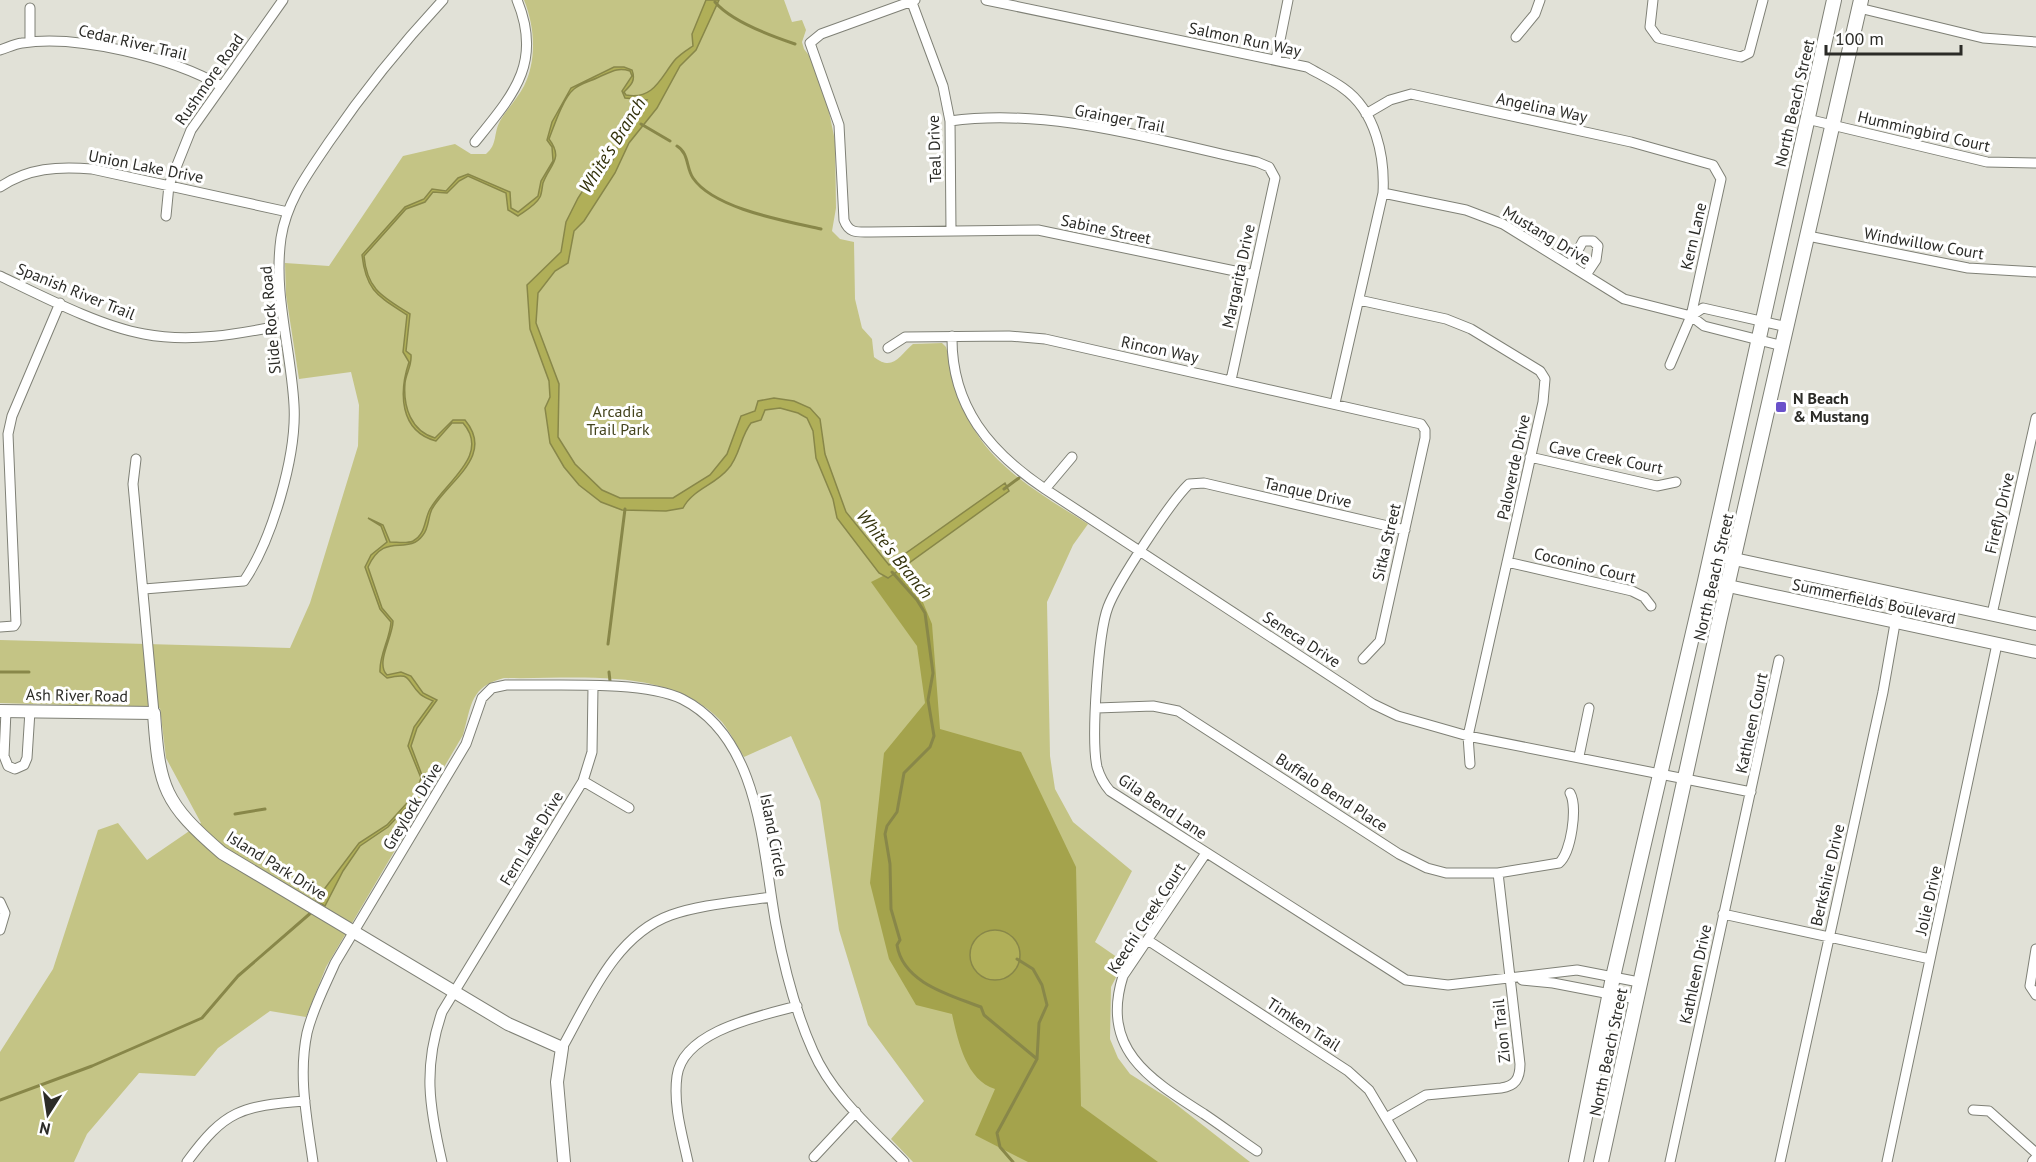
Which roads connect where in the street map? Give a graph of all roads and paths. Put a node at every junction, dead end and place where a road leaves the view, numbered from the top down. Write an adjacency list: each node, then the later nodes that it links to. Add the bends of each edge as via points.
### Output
1 (283, 0): 18 (street, Rushmore Road)
2 (443, 0): 30 (street, Slide Rock Road, via 358,99 298,188)
3 (517, 0): 23 (street, via 527,23 528,39 521,75 511,97)
4 (912, 0): 21 (street, Teal Drive, via 943,86); 32 (street, Sabine Street, via 821,34 810,43 839,125 847,228 871,232)
5 (986, 0): 17 (street, Salmon Run Way)
6 (1288, 0): 17 (street)
7 (1540, 0): 13 (street)
8 (1653, 0): 9 (street, via 1650,27 1658,38 1741,57 1752,46)
9 (1763, 0)
10 (1834, 0): 20 (main road, North Beach Street)
11 (1860, 4): 15 (street, via 1983,38); 22 (main road, North Beach Street)
12 (30, 8): 14 (street)
13 (1516, 37)
14 (30, 42): 16 (street, Cedar River Trail); 18 (street, Cedar River Trail, via 79,43 153,59 185,68)
15 (2036, 42)
16 (0, 50)
17 (1276, 60): 19 (street, Salmon Run Way, via 1307,67 1346,89)
18 (221, 86): 27 (street, Rushmore Road, via 190,130)
19 (1366, 114): 25 (street, Angelina Way, via 1390,100 1411,94 1631,142); 29 (street, Salmon Run Way, via 1385,166)
20 (1807, 119): 22 (street, Hummingbird Court); 42 (main road, North Beach Street)
21 (950, 121): 26 (street, Grainger Trail, via 1036,117 1257,162 1269,167); 32 (street, Teal Drive)
22 (1833, 125): 24 (street, Hummingbird Court, via 1987,162); 33 (main road, North Beach Street)
23 (476, 142)
24 (2036, 163)
25 (1713, 165): 41 (street, Kern Lane, via 1721,179)
26 (1275, 178): 36 (street, Margarita Drive)
27 (169, 185): 28 (street, Union Lake Drive, via 64,166 24,174); 30 (street, Union Lake Drive); 31 (street, Rushmore Road)
28 (0, 188)
29 (1383, 193): 34 (street, Mustang Drive, via 1466,210 1503,224); 39 (street, Salmon Run Way)
30 (288, 212): 43 (street, Slide Rock Road, via 278,267)
31 (166, 216)
32 (951, 231): 36 (street, Sabine Street, via 1038,230)
33 (1808, 236): 35 (street, Windwillow Court, via 1968,268); 44 (main road, North Beach Street)
34 (1570, 265): 37 (street, Mustang Drive); 37 (street, via 1583,241 1593,241 1598,246 1596,260)
35 (2036, 272)
36 (1254, 275): 50 (street, Margarita Drive)
37 (1586, 275): 41 (street, Mustang Drive, via 1624,299)
38 (0, 276): 40 (street, Spanish River Trail)
39 (1359, 300): 51 (street, Salmon Run Way); 55 (street, Paloverde Drive, via 1472,329 1540,371 1546,383)
40 (60, 303): 43 (street, Spanish River Trail, via 126,330 158,336 222,336); 73 (street, via 22,387 9,434 16,623)
41 (1691, 316): 42 (street, Mustang Drive, via 1703,309); 46 (street, Mustang Drive, via 1704,326); 49 (street, Kern Lane)
42 (1762, 322): 44 (street, Mustang Drive); 46 (main road, North Beach Street)
43 (284, 325): 67 (street, Slide Rock Road, via 294,406 293,446 259,559 244,581)
44 (1787, 327): 47 (main road, North Beach Street)
45 (952, 336): 48 (street, Rincon Way, via 905,337); 50 (street, Rincon Way, via 1045,339); 59 (street, Seneca Drive, via 955,368 980,430 1005,460)
46 (1758, 340): 47 (street, Mustang Drive); 62 (main road, North Beach Street)
47 (1783, 346): 63 (main road, North Beach Street)
48 (888, 348)
49 (1670, 365)
50 (1231, 380): 51 (street, Rincon Way)
51 (1335, 403): 53 (street, Rincon Way, via 1413,420)
52 (2036, 418): 70 (street, Firefly Drive)
53 (1424, 427): 60 (street, Sitka Street)
54 (1072, 457): 59 (street)
55 (1530, 457): 57 (street, Cave Creek Court, via 1657,486); 64 (street, Paloverde Drive)
56 (136, 459): 67 (street, Island Park Drive, via 133,484)
57 (1676, 482)
58 (1204, 483): 60 (street, Tanque Drive); 61 (street, Gila Bend Lane, via 1185,488)
59 (1045, 489): 61 (street, Seneca Drive)
60 (1405, 530): 76 (street, Sitka Street, via 1380,640)
61 (1141, 553): 80 (street, Gila Bend Lane, via 1109,603 1103,620); 85 (street, Seneca Drive, via 1373,704 1398,716)
62 (1711, 554): 63 (street, Summerfields Boulevard); 65 (main road, North Beach Street)
63 (1734, 559): 66 (main road, North Beach Street); 68 (street, Summerfields Boulevard)
64 (1507, 562): 69 (street, Coconino Court, via 1632,591); 85 (street, Paloverde Drive)
65 (1705, 581): 66 (street, Summerfields Boulevard); 88 (main road, North Beach Street)
66 (1727, 586): 71 (street, Summerfields Boulevard); 89 (main road, North Beach Street)
67 (144, 589): 84 (street, Island Park Drive)
68 (1900, 595): 70 (street, Summerfields Boulevard); 71 (street, Berkshire Drive)
69 (1651, 606)
70 (1992, 614): 72 (street, Summerfields Boulevard)
71 (1896, 622): 74 (street, Summerfields Boulevard); 101 (street, Berkshire Drive)
72 (2036, 624)
73 (0, 627)
74 (1997, 644): 75 (street, Summerfields Boulevard); 104 (street, Jolie Drive)
75 (2036, 652)
76 (1363, 659)
77 (1779, 660): 91 (street, Kathleen Court)
78 (593, 687): 79 (street, Island Circle, via 506,685); 90 (street, Fern Lake Drive, via 592,752); 96 (street, Island Circle, via 651,690 673,696 694,706 725,736 753,797)
79 (486, 692): 100 (street, Greylock Drive, via 478,704 466,744)
80 (1097, 708): 94 (street, Gila Bend Lane, via 1096,764 1110,791); 95 (street, Buffalo Bend Place, via 1153,706 1178,711 1415,863 1446,873)
81 (1589, 708): 86 (street)
82 (3, 711): 83 (street, Ash River Road); 83 (street, via 4,756 8,766 15,769 24,765 27,758)
83 (30, 711): 84 (street, Ash River Road)
84 (154, 713): 100 (street, Island Park Drive, via 158,767 166,791 184,817 222,853)
85 (1468, 736): 86 (street, Seneca Drive); 87 (street, Paloverde Drive)
86 (1579, 756): 88 (street, Seneca Drive)
87 (1470, 764)
88 (1660, 774): 89 (street, Seneca Drive); 105 (main road, North Beach Street)
89 (1685, 779): 91 (street, Seneca Drive); 107 (main road, North Beach Street)
90 (583, 781): 93 (street); 108 (street, Fern Lake Drive)
91 (1751, 792): 98 (street, Kathleen Drive)
92 (1570, 793): 95 (street, Buffalo Bend Place, via 1574,815 1566,855 1559,863)
93 (629, 808)
94 (1206, 853): 102 (street, Keechi Creek Court); 106 (street, Gila Bend Lane, via 1406,980 1448,986)
95 (1498, 873): 106 (street, Zion Trail)
96 (771, 897): 112 (street, Island Circle); 113 (street, via 672,915 644,929 613,961)
97 (1, 903): 99 (street, via 5,913)
98 (1723, 914): 101 (street); 130 (street, Kathleen Drive)
99 (0, 930)
100 (354, 932): 108 (street, Island Park Drive); 114 (street, Greylock Drive, via 335,963 313,1014 303,1063)
101 (1828, 938): 104 (street); 131 (street, Berkshire Drive)
102 (1149, 941): 117 (street, Timken Trail, via 1348,1071 1369,1090); 118 (street, Keechi Creek Court, via 1123,976 1117,997 1118,1031 1132,1060 1166,1090)
103 (2036, 949): 110 (street, via 2030,986)
104 (1930, 959): 132 (street, Jolie Drive)
105 (1613, 977): 106 (street, Gila Bend Lane, via 1577,970 1542,972); 107 (street, Gila Bend Lane); 109 (main road, North Beach Street)
106 (1510, 980): 109 (street, Gila Bend Lane, via 1552,982); 117 (street, Zion Trail, via 1520,1064 1517,1081 1511,1087 1426,1095)
107 (1639, 982): 111 (main road, North Beach Street)
108 (454, 992): 113 (street, Island Park Drive, via 508,1024); 123 (street, Fern Lake Drive, via 442,1012 430,1056 429,1103)
109 (1610, 993): 111 (street, Gila Bend Lane); 128 (main road, North Beach Street)
110 (2036, 995)
111 (1636, 999): 129 (main road, North Beach Street)
112 (797, 1006): 116 (street, Island Circle, via 817,1060 831,1085); 125 (street, via 712,1034 685,1054 676,1086)
113 (562, 1048): 124 (street, via 557,1082)
114 (305, 1101): 121 (street, via 253,1107 234,1114 212,1129); 122 (street, Greylock Drive)
115 (1973, 1110): 119 (street, via 1989,1111)
116 (856, 1112): 120 (street); 126 (street, Island Circle)
117 (1386, 1118): 127 (street, Timken Trail)
118 (1257, 1151)
119 (2036, 1153)
120 (814, 1157)
121 (187, 1162)
122 (313, 1162)
123 (442, 1162)
124 (564, 1162)
125 (688, 1162)
126 (904, 1162)
127 (1412, 1162)
128 (1576, 1162)
129 (1601, 1162)
130 (1670, 1162)
131 (1780, 1162)
132 (1887, 1162)

